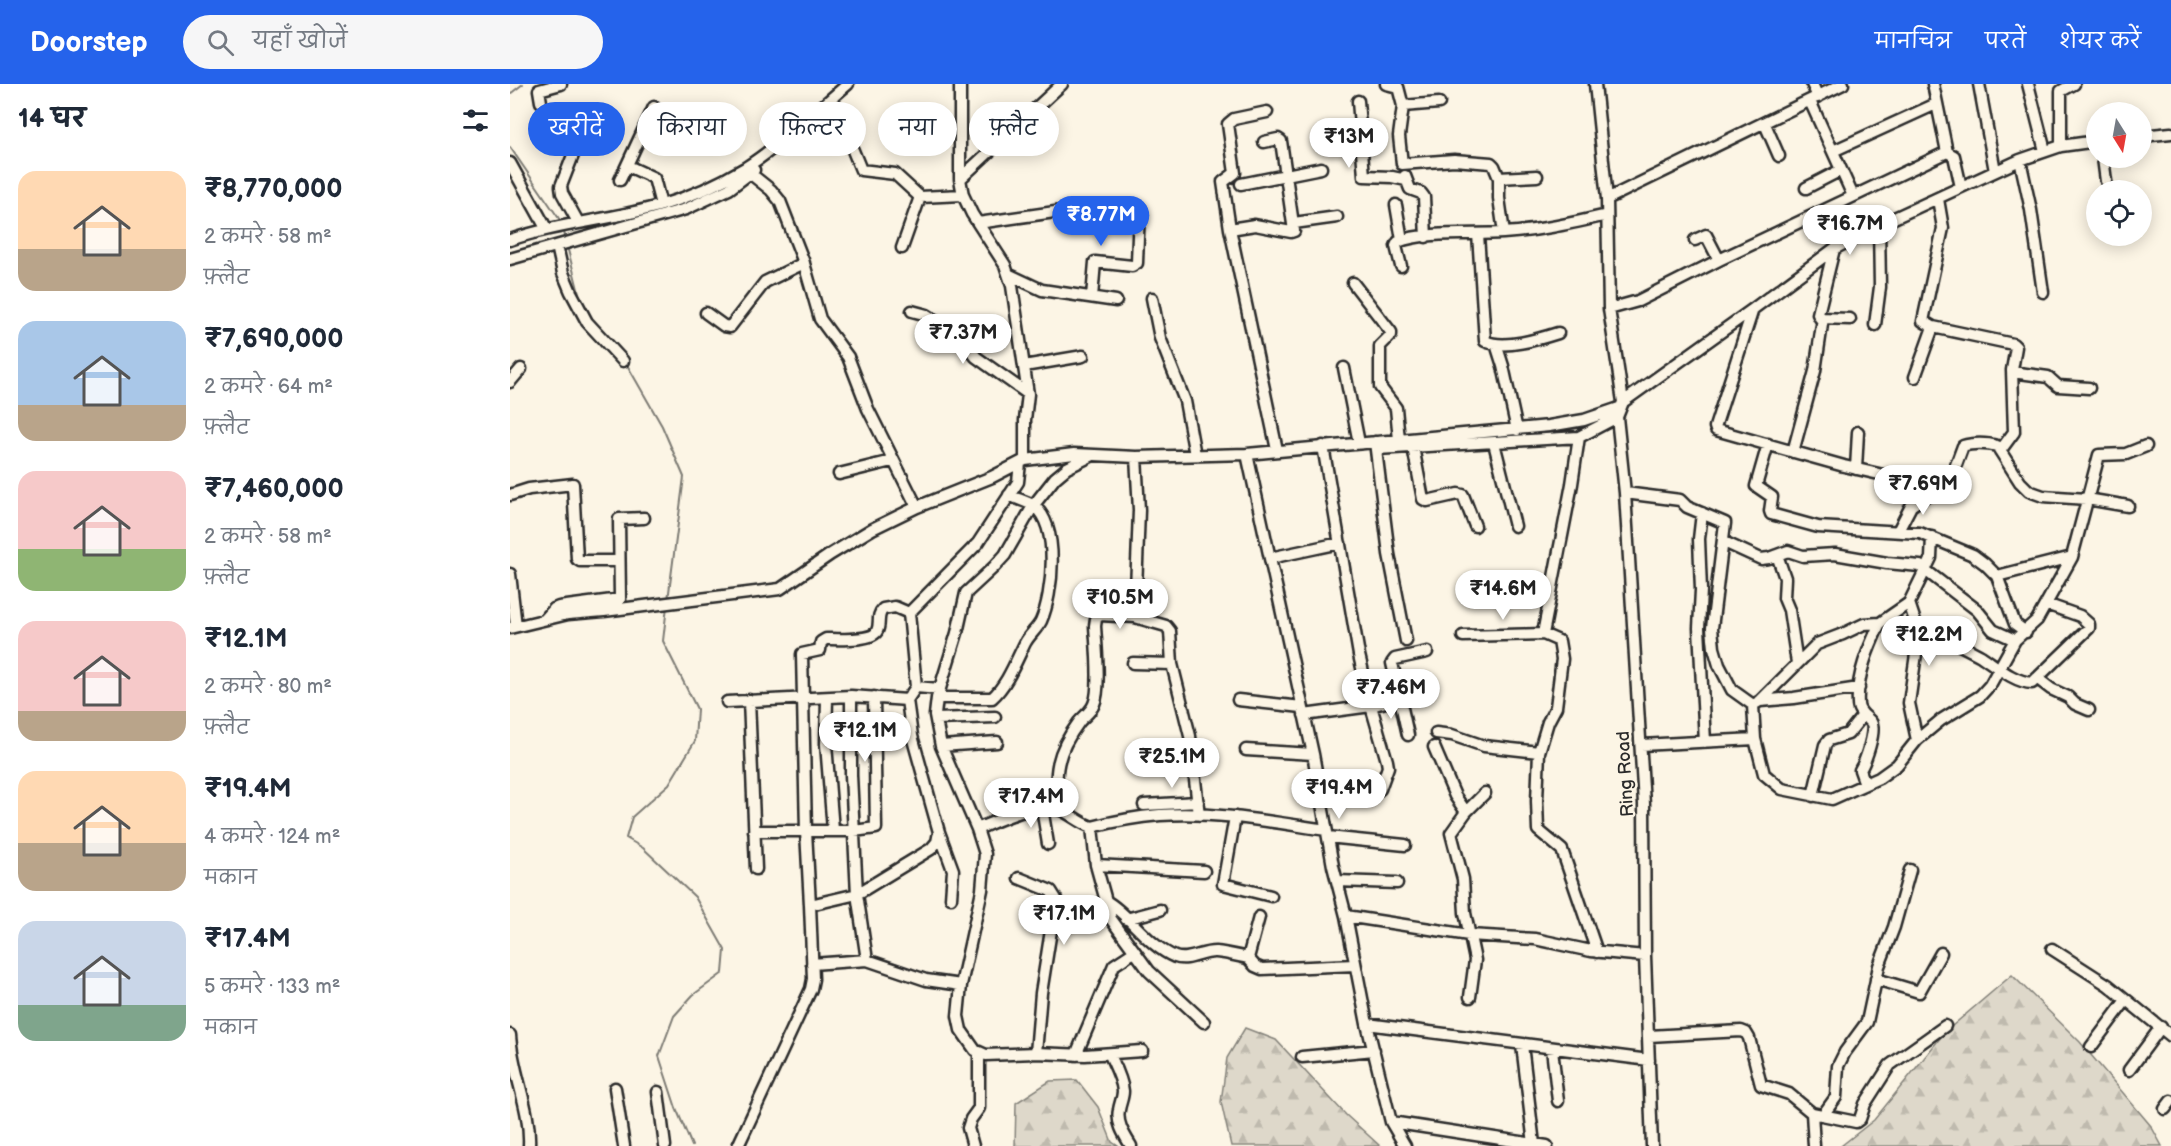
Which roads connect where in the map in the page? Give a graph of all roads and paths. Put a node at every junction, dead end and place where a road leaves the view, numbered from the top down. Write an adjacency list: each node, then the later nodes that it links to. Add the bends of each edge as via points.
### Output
1 (561, 84): 16 (street, via 539,90)
2 (847, 84): 17 (street)
3 (960, 84): 48 (street)
4 (1062, 84): 48 (street)
5 (1386, 84): 20 (street, via 1398,87)
6 (1607, 84): 13 (street)
7 (1812, 84): 14 (street)
8 (1844, 84): 14 (street)
9 (1932, 84): 19 (street)
10 (1979, 84): 43 (street)
11 (2028, 84): 30 (street)
12 (2074, 84): 28 (street, via 2061,91)
13 (1596, 87): 57 (street, Ring Road)
14 (1814, 99): 22 (street); 29 (street)
15 (1358, 101): 50 (street, via 1364,176)
16 (541, 102)
17 (826, 102)
18 (1439, 103): 20 (street)
19 (1936, 104): 29 (street); 31 (street)
20 (1403, 106): 39 (street)
21 (1267, 112): 70 (street, via 1234,119 1228,124 1235,173 1223,182)
22 (1765, 124): 36 (street); 57 (street)
23 (2171, 133): 24 (street)
24 (2152, 135)
25 (1264, 142): 45 (street, via 1281,141)
26 (2086, 143): 28 (street)
27 (637, 144): 40 (street)
28 (2061, 146): 30 (street)
29 (1833, 151): 42 (street)
30 (2045, 151): 37 (street)
31 (1947, 152): 52 (street, via 1954,156); 55 (street)
32 (573, 156): 65 (street, via 561,189)
33 (761, 156): 59 (street, via 720,181)
34 (764, 156): 44 (street)
35 (855, 156): 56 (street, via 861,170 895,174)
36 (1779, 156)
37 (2020, 160): 43 (street); 86 (street)
38 (510, 162): 69 (street)
39 (1402, 164): 47 (street, via 1454,160 1491,163); 50 (street)
40 (627, 166): 49 (street); 59 (street, via 654,178)
41 (1321, 168): 45 (street)
42 (1841, 170): 53 (street); 55 (street)
43 (1995, 171): 52 (street)
44 (751, 174): 77 (street, via 686,210); 82 (street, via 777,196)
45 (1286, 175): 51 (street); 67 (street)
46 (1537, 176): 47 (street)
47 (1499, 178): 71 (street)
48 (960, 179): 54 (street)
49 (620, 180)
50 (1406, 180): 73 (street, via 1410,189 1424,197)
51 (1241, 184)
52 (1961, 187): 58 (street)
53 (1806, 188)
54 (963, 195): 56 (street); 66 (street)
55 (1852, 196): 81 (street)
56 (920, 197): 78 (street)
57 (1607, 199): 63 (street, Ring Road)
58 (1938, 199): 68 (street); 97 (street, via 1943,228 1923,319 1924,324)
59 (661, 205): 65 (street)
60 (1396, 205): 75 (street)
61 (1076, 209): 66 (street)
62 (1138, 209): 87 (street, via 1137,263 1132,267 1095,261)
63 (1607, 215): 71 (street, via 1543,230); 90 (street, Ring Road)
64 (1337, 217): 67 (street)
65 (574, 223): 69 (street)
66 (978, 223): 84 (street)
67 (1294, 223): 70 (street, via 1291,232 1255,225)
68 (1879, 225): 79 (street); 96 (street, via 1880,287)
69 (552, 228): 74 (street)
70 (1230, 229): 122 (street)
71 (1504, 233): 72 (street)
72 (1478, 234): 73 (street); 99 (street, via 1485,339)
73 (1426, 237): 75 (street)
74 (510, 240)
75 (1402, 240): 83 (street, via 1396,246)
76 (1695, 240): 81 (street, via 1706,235)
77 (559, 245): 80 (street); 101 (street, via 567,282 587,322)
78 (902, 248)
79 (1834, 249): 91 (street); 94 (street, via 1818,314)
80 (510, 259)
81 (1719, 260): 90 (street, via 1638,301)
82 (804, 263): 93 (street, via 765,282 730,327); 129 (street, via 820,319 848,357)
83 (1401, 266)
84 (1010, 275): 87 (street, via 1042,290); 102 (street)
85 (1353, 282): 114 (street, via 1391,332 1380,346 1380,384 1396,408)
86 (2043, 292)
87 (1092, 297): 89 (street)
88 (1152, 298): 127 (street, via 1160,338 1185,401)
89 (1116, 301)
90 (1609, 309): 110 (street, Ring Road)
91 (1753, 309): 110 (street); 117 (street, via 1715,427 1719,432)
92 (912, 311): 109 (street, via 927,315 960,336 976,357)
93 (706, 313)
94 (1823, 318): 95 (street); 124 (street, via 1815,371)
95 (1850, 319)
96 (1875, 325)
97 (1933, 327): 105 (street, via 2013,344 2016,347); 106 (street)
98 (1558, 333): 99 (street, via 1532,342)
99 (1496, 344): 111 (street)
100 (1083, 356): 102 (street)
101 (623, 361)
102 (1024, 366): 109 (street)
103 (1344, 368): 115 (street)
104 (520, 369): 107 (street)
105 (2012, 372): 108 (street, via 2048,376 2058,386); 123 (street, via 2014,432)
106 (1916, 377)
107 (510, 382)
108 (2089, 388)
109 (1028, 394): 130 (street)
110 (1620, 409): 111 (street, via 1584,420); 113 (street); 134 (street, Ring Road)
111 (1517, 430): 114 (street)
112 (1858, 432): 131 (street)
113 (1580, 436): 116 (street); 164 (street)
114 (1399, 440): 118 (street)
115 (1359, 443): 118 (street); 119 (street)
116 (1494, 443): 121 (street); 144 (street)
117 (1768, 444): 124 (street); 145 (street, via 1756,486 1772,497 1772,514 1818,526)
118 (1376, 445): 121 (street); 168 (street, via 1389,554)
119 (1323, 446): 122 (street); 148 (street)
120 (2146, 446): 137 (street, via 2126,454 2101,454)
121 (1413, 447): 143 (street, via 1423,499 1463,495)
122 (1277, 450): 125 (street)
123 (2000, 451): 133 (street, via 1991,444 1963,446 1947,489); 137 (street, via 2029,491 2043,496)
124 (1793, 452): 131 (street)
125 (1247, 454): 127 (street); 151 (street)
126 (1095, 455): 128 (street); 130 (street); 138 (street, via 1063,470)
127 (1196, 455): 128 (street)
128 (1136, 457): 159 (street, via 1139,510)
129 (892, 460): 132 (street); 140 (street)
130 (1022, 461): 136 (street, via 1020,477); 140 (street)
131 (1856, 469): 133 (street)
132 (839, 474)
133 (1934, 490): 145 (street, via 1911,506)
134 (1625, 493): 141 (street, via 1680,500); 200 (street, Ring Road)
135 (510, 495): 152 (street, via 573,484 577,559)
136 (1008, 495): 138 (street); 158 (street, via 978,543)
137 (2087, 499): 139 (street); 150 (street)
138 (1033, 506): 177 (street, via 1005,555 966,593); 177 (street, via 1040,513 1050,539 1052,576 1040,623 992,698)
139 (2128, 506)
140 (917, 507): 160 (street, via 872,529 780,589)
141 (1702, 513): 147 (street, via 1725,523); 199 (street, via 1699,628)
142 (644, 518): 152 (street, via 619,519)
143 (1474, 526)
144 (1515, 526)
145 (1898, 531): 146 (street)
146 (1932, 537): 153 (street, via 1931,558); 155 (street, via 1973,555)
147 (1724, 542): 149 (street, via 1761,559); 187 (street, via 1712,628 1714,648 1732,690)
148 (1340, 543): 151 (street); 188 (street)
149 (1777, 555): 153 (street, via 1788,551 1803,556 1835,554); 171 (street, via 1785,578 1784,598)
150 (2072, 557): 155 (street); 157 (street)
151 (1270, 558): 190 (street)
152 (619, 561): 160 (street, via 618,601 559,607)
153 (1925, 569): 156 (street); 167 (street, via 1977,610 1991,629)
154 (510, 574): 162 (street)
155 (1996, 576): 163 (street, via 2015,624)
156 (1909, 603): 161 (street); 197 (street, via 1919,633 1909,703)
157 (2046, 604): 163 (street); 174 (street, via 2080,616 2089,628)
158 (909, 613): 175 (street); 180 (street, via 895,607 883,609 874,635 826,639 820,650 802,654)
159 (1135, 617): 172 (street, via 1168,627); 213 (street, via 1096,618 1096,700 1058,759)
160 (545, 619): 162 (street)
161 (1880, 623): 171 (street, via 1864,624 1821,641); 176 (street, via 1868,650)
162 (513, 627)
163 (2026, 632): 167 (street)
164 (1544, 634): 165 (street); 204 (street, via 1559,641 1562,659 1556,707)
165 (1463, 636)
166 (1946, 639): 173 (street)
167 (2015, 640): 173 (street)
168 (1406, 641)
169 (1427, 652): 182 (street, via 1392,661)
170 (1133, 663): 172 (street)
171 (1797, 663): 187 (street)
172 (1172, 664): 210 (street, via 1190,736)
173 (1998, 668): 174 (street, via 2026,683); 197 (street, via 1977,700 1941,720)
174 (2038, 679): 189 (street)
175 (916, 687): 177 (street); 184 (street)
176 (1859, 688): 187 (street); 191 (street, via 1858,704)
177 (938, 693): 193 (street)
178 (851, 696): 179 (street); 181 (street); 222 (street)
179 (874, 697): 184 (street); 222 (street, via 876,826 874,830)
180 (802, 698): 181 (street); 183 (street); 221 (street)
181 (827, 698): 219 (street, via 826,744)
182 (1400, 698): 188 (street); 195 (street)
183 (749, 700): 186 (street); 220 (street)
184 (907, 700): 223 (street, via 912,736)
185 (1238, 700): 190 (street)
186 (728, 702)
187 (1756, 703): 196 (street)
188 (1371, 706): 190 (street); 207 (street, via 1388,761 1380,789 1372,794)
189 (2089, 710)
190 (1303, 711): 205 (street)
191 (1863, 715): 206 (street, via 1874,728 1868,757 1860,770); 209 (street, via 1848,734 1825,746)
192 (995, 717): 193 (street)
193 (936, 719): 201 (street)
194 (1437, 733): 204 (street, via 1484,746)
195 (1408, 735)
196 (1755, 739): 199 (street); 209 (street, via 1767,778 1782,789)
197 (1917, 740): 206 (street, via 1891,770)
198 (997, 742): 201 (street)
199 (1705, 742): 200 (street)
200 (1641, 745): 248 (street, Ring Road)
201 (941, 746): 218 (street)
202 (1434, 747): 214 (street)
203 (1246, 750): 205 (street)
204 (1539, 752): 246 (street, via 1538,830 1562,850)
205 (1312, 754): 207 (street)
206 (1865, 784): 209 (street, via 1832,799)
207 (1320, 791): 224 (street)
208 (1485, 793): 214 (street)
209 (1813, 796)
210 (1198, 802): 211 (street); 215 (street)
211 (1144, 805)
212 (1042, 808): 213 (street); 218 (street); 225 (street)
213 (1058, 809): 217 (street)
214 (1466, 812): 243 (street, via 1451,833 1463,879)
215 (1199, 815): 216 (street); 217 (street, via 1141,817)
216 (1235, 817): 224 (street); 235 (street, via 1223,884)
217 (1092, 827): 227 (street)
218 (976, 829): 254 (street, via 985,863)
219 (833, 830): 221 (street); 222 (street)
220 (754, 831): 221 (street); 228 (street)
221 (806, 831): 238 (street)
222 (854, 831): 234 (street)
223 (939, 832): 234 (street, via 931,849); 236 (street, via 952,870)
224 (1327, 833): 226 (street); 232 (street)
225 (1048, 844)
226 (1405, 845)
227 (1096, 865): 230 (street); 237 (street)
228 (756, 869)
229 (1910, 870): 253 (street)
230 (1204, 871)
231 (1019, 878): 270 (street, via 1051,891 1056,899)
232 (1337, 881): 233 (street); 240 (street)
233 (1398, 883)
234 (856, 894): 238 (street); 250 (street)
235 (1271, 896)
236 (951, 898)
237 (1106, 901): 242 (street); 245 (street, via 1111,919)
238 (810, 905): 251 (street)
239 (1160, 910): 242 (street)
240 (1346, 916): 243 (street); 252 (street)
241 (1259, 917): 249 (street)
242 (1126, 919): 249 (street, via 1175,957 1216,952)
243 (1469, 934): 246 (street, via 1535,939); 255 (street, via 1476,966)
244 (2052, 949): 256 (street)
245 (1134, 952): 257 (street); 271 (street, via 1114,965)
246 (1597, 952): 248 (street)
247 (1941, 952): 253 (street, via 1919,992)
248 (1645, 956): 262 (street, Ring Road)
249 (1248, 958): 252 (street, via 1262,969)
250 (867, 960): 251 (street); 254 (street, via 926,980)
251 (812, 964): 286 (street, via 811,989)
252 (1355, 965): 258 (street)
253 (1876, 979): 280 (street, via 1867,1022 1838,1066 1836,1100)
254 (961, 985): 269 (street, via 959,1024)
255 (1470, 997)
256 (2126, 1000): 260 (street); 265 (street)
257 (1204, 1022)
258 (1367, 1024): 264 (street); 267 (street)
259 (1945, 1026): 280 (street, via 1890,1065 1859,1120)
260 (2161, 1027): 263 (street); 276 (street)
261 (510, 1035): 273 (street)
262 (1649, 1036): 275 (street, Ring Road); 280 (street, via 1746,1033 1761,1085 1789,1094)
263 (2171, 1036)
264 (1522, 1045): 266 (street); 282 (street)
265 (2091, 1047)
266 (1552, 1049): 275 (street); 279 (street)
267 (1374, 1050): 274 (street); 281 (street)
268 (1142, 1051): 272 (street)
269 (979, 1052): 270 (street); 287 (street, via 979,1108 969,1124)
270 (1036, 1053): 271 (street)
271 (1076, 1055): 272 (street)
272 (1110, 1055): 288 (street, via 1123,1091 1118,1112 1121,1129)
273 (511, 1056): 283 (street, via 528,1116)
274 (1302, 1057)
275 (1649, 1060): 291 (street, Ring Road)
276 (2129, 1070)
277 (615, 1088): 284 (street)
278 (658, 1092): 285 (street)
279 (1558, 1101)
280 (1817, 1114): 292 (street)
281 (1391, 1122): 282 (street); 289 (street)
282 (1534, 1144): 290 (street)
283 (529, 1146)
284 (624, 1146)
285 (665, 1146)
286 (738, 1146)
287 (973, 1146)
288 (1131, 1146)
289 (1405, 1146)
290 (1547, 1146)
291 (1652, 1146)
292 (1814, 1146)

